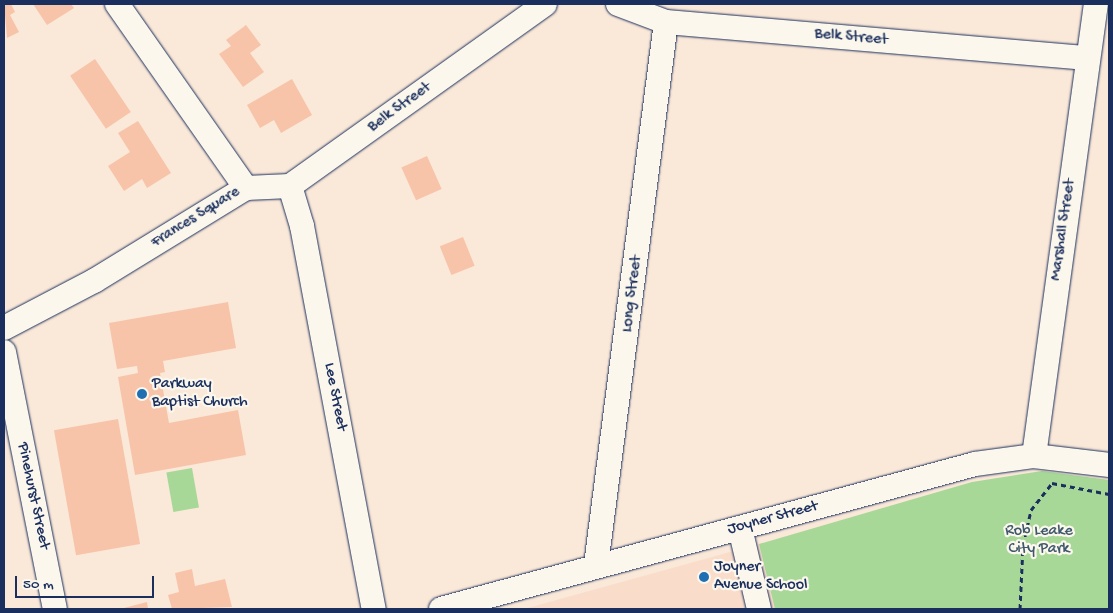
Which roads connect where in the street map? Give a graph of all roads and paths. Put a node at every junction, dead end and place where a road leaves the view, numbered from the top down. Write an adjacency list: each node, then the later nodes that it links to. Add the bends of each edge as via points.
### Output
1 (116, 4): 8 (street, Frances Square)
2 (545, 4): 7 (street, Belk Street)
3 (618, 4): 5 (street, Belk Street)
4 (1096, 4): 6 (street, Marshall Street)
5 (666, 22): 6 (street, Belk Street); 15 (street, Long Street)
6 (1087, 58): 11 (street, Marshall Street)
7 (290, 186): 8 (street); 17 (street, Lee Street, via 302,226)
8 (246, 188): 9 (street, Frances Square, via 94,280)
9 (4, 328)
10 (4, 352): 16 (street, Pinehurst Street)
11 (1034, 456): 12 (street, Joyner Street); 14 (street, Joyner Street, via 975,464)
12 (1109, 465)
13 (1109, 494): 20 (path, via 1094,487 1052,483 1031,510 1023,544)
14 (740, 528): 15 (street, Joyner Street); 19 (street)
15 (596, 565): 18 (street, Joyner Street)
16 (55, 609)
17 (374, 609)
18 (441, 609)
19 (759, 609)
20 (1020, 609)

